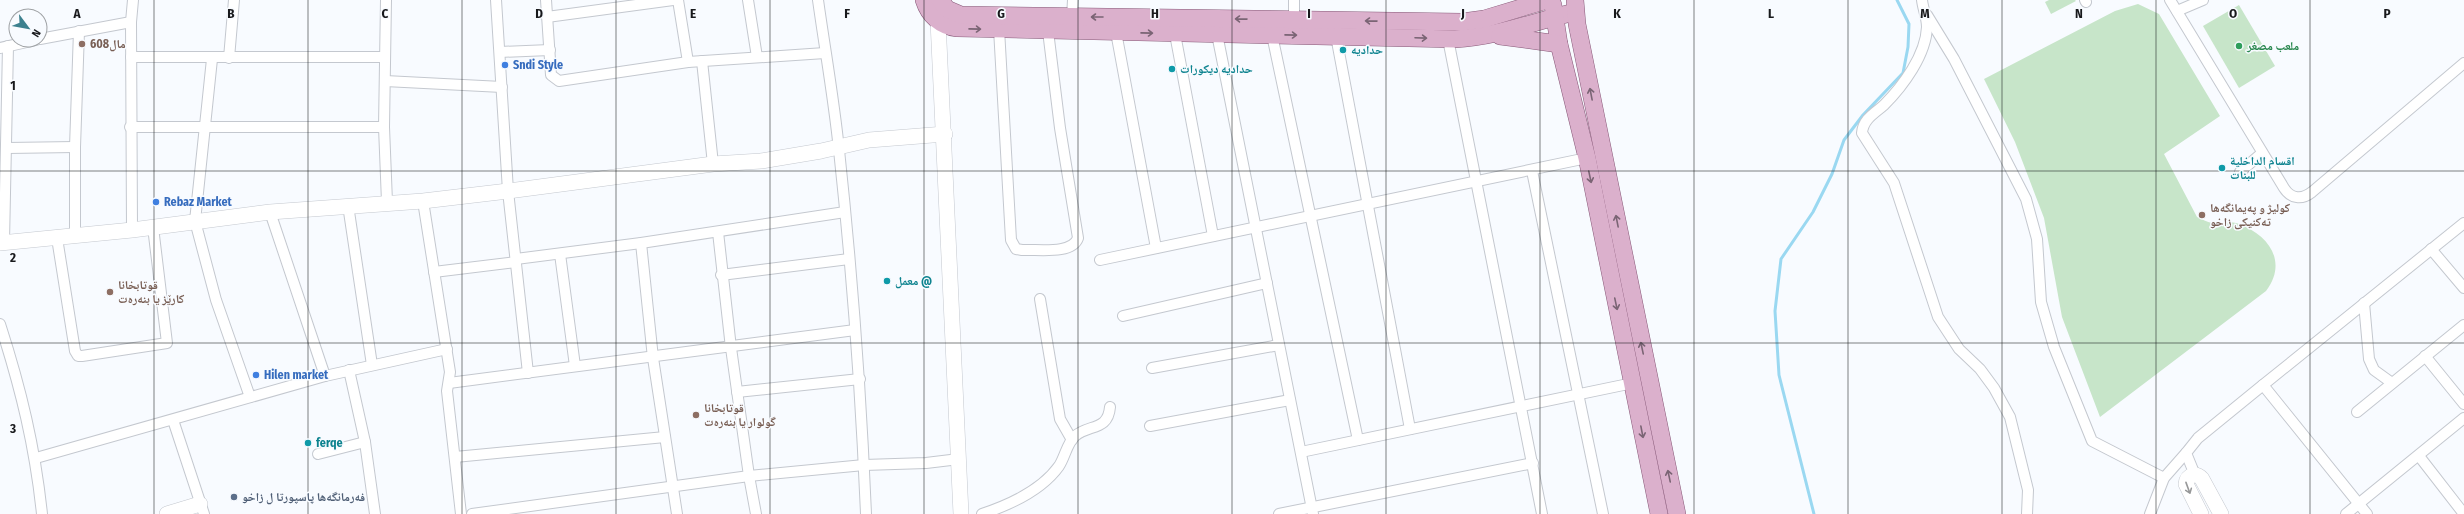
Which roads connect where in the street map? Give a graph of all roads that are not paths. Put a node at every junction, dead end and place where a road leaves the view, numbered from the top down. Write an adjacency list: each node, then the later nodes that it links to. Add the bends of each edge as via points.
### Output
1 (133, 0): 26 (street)
2 (234, 0): 45 (street)
3 (386, 0): 46 (street)
4 (496, 0): 41 (street)
5 (546, 0): 21 (street)
6 (673, 0): 21 (street)
7 (678, 0): 49 (street)
8 (748, 0): 44 (street)
9 (818, 0): 42 (street)
10 (924, 0): 19 (main road, via 930,12)
11 (1073, 0): 22 (street)
12 (1294, 0): 25 (street)
13 (1547, 0): 23 (main road)
14 (1553, 0): 24 (main road)
15 (2170, 0): 20 (street)
16 (2203, 0): 20 (street)
17 (1922, 4): 144 (street, via 1954,59 2026,199 2037,239 2041,302 2054,347 2092,441); 166 (street, via 1927,27 1916,61 1896,91 1867,119 1862,133 1894,184 1938,317 1959,349 1980,369 1994,388 2010,417 2028,490)
18 (1575, 6): 24 (main road); 165 (main road, one-way to 18)
19 (941, 9): 22 (main road, via 962,15); 27 (main road, one-way to 27, via 957,28); 56 (street)
20 (2177, 11): 60 (street)
21 (547, 17): 40 (street)
22 (1072, 17): 25 (main road, one-way to 22)
23 (1494, 17): 25 (main road, one-way to 25, via 1462,22); 34 (main road)
24 (1554, 17): 34 (main road); 38 (main road)
25 (1294, 20)
26 (131, 22): 28 (street); 43 (street)
27 (999, 29): 29 (main road); 29 (street, via 1011,240 1016,248 1022,250 1067,248 1074,245 1078,238 1060,128)
28 (79, 31): 36 (street); 58 (street)
29 (1048, 31): 30 (main road)
30 (1116, 32): 31 (main road, one-way to 31); 85 (street)
31 (1175, 34): 32 (main road); 81 (street)
32 (1216, 34): 33 (main road); 77 (street)
33 (1272, 35): 35 (main road, one-way to 35); 73 (street)
34 (1495, 35): 37 (main road); 38 (main road)
35 (1336, 36): 37 (main road, one-way to 37); 69 (street)
36 (48, 37)
37 (1448, 39): 65 (street)
38 (1559, 44): 61 (main road)
39 (4, 47): 57 (street)
40 (550, 50): 41 (street); 49 (street, via 551,75 558,81)
41 (500, 52): 52 (street)
42 (825, 53): 44 (street); 59 (street)
43 (130, 57): 47 (street); 54 (street)
44 (757, 57): 48 (street)
45 (229, 58): 46 (street); 47 (street)
46 (384, 58): 51 (street)
47 (212, 59): 53 (street)
48 (702, 61): 49 (street); 62 (street)
49 (688, 62)
50 (2464, 63): 60 (street, via 2307,195 2297,197 2287,192)
51 (385, 81): 52 (street); 55 (street)
52 (502, 87): 66 (street)
53 (203, 126): 54 (street); 55 (street); 74 (street)
54 (130, 127): 78 (street)
55 (384, 127): 68 (street)
56 (945, 134): 59 (street, via 868,140); 139 (street)
57 (7, 148): 58 (street); 83 (street)
58 (75, 148): 80 (street)
59 (839, 148): 62 (street, via 760,161); 72 (street)
60 (2262, 153): 64 (street)
61 (1587, 158): 63 (street); 114 (main road, one-way to 114)
62 (713, 164): 66 (street)
63 (1532, 171): 65 (street); 118 (street)
64 (2240, 172)
65 (1475, 181): 69 (street); 122 (street)
66 (508, 191): 67 (street); 89 (street)
67 (423, 200): 68 (street); 91 (street)
68 (387, 202): 70 (street)
69 (1369, 203): 73 (street); 128 (street)
70 (348, 205): 71 (street); 106 (street)
71 (270, 212): 74 (street); 111 (street)
72 (845, 212): 79 (street); 88 (street)
73 (1311, 215): 77 (street); 131 (street)
74 (195, 221): 76 (street); 119 (street, via 216,300)
75 (2464, 223): 86 (street)
76 (153, 227): 78 (street); 82 (street, via 168,343 82,356 78,356 75,351)
77 (1255, 227): 81 (street); 93 (street)
78 (132, 230): 80 (street)
79 (718, 232): 84 (street); 92 (street)
80 (75, 236): 82 (street)
81 (1212, 236): 85 (street)
82 (57, 238): 83 (street)
83 (2, 243)
84 (641, 243): 87 (street); 105 (street)
85 (1156, 248): 90 (street)
86 (2431, 249): 94 (street); 96 (street)
87 (560, 254): 89 (street); 107 (street)
88 (849, 259): 92 (street); 100 (street)
89 (516, 260): 91 (street); 110 (street)
90 (1100, 260)
91 (434, 272): 103 (street)
92 (721, 275): 102 (street)
93 (1266, 283): 97 (street); 101 (street)
94 (2464, 288)
95 (1040, 299): 130 (street, via 1060,419)
96 (2364, 303): 115 (street, via 2369,359 2374,370); 116 (street)
97 (1123, 316)
98 (0, 324): 138 (street, via 21,394)
99 (2464, 325): 104 (street)
100 (855, 330): 102 (street); 112 (street)
101 (1279, 345): 108 (street); 120 (street)
102 (731, 348): 105 (street); 117 (street)
103 (447, 349): 106 (street); 113 (street)
104 (2425, 356): 115 (street); 121 (street)
105 (653, 358): 107 (street); 129 (street)
106 (372, 365): 109 (street)
107 (575, 366): 110 (street)
108 (1152, 368)
109 (349, 370): 111 (street); 132 (street)
110 (528, 372): 113 (street)
111 (325, 376): 119 (street)
112 (860, 378): 117 (street); 141 (street)
113 (449, 383): 137 (street, via 447,391)
114 (1633, 383): 118 (street); 164 (main road, one-way to 164)
115 (2392, 383): 124 (street)
116 (2263, 386): 134 (street, via 2198,438); 146 (street)
117 (737, 392): 143 (street)
118 (1579, 394): 122 (street); 163 (street)
119 (250, 397): 126 (street)
120 (1290, 400): 127 (street); 133 (street)
121 (2464, 404)
122 (1521, 406): 128 (street); 140 (street)
123 (1110, 407): 130 (street, via 1108,417 1102,425 1080,433)
124 (2357, 412)
125 (2464, 418): 136 (street)
126 (173, 420): 138 (street); 147 (street)
127 (1150, 426)
128 (1410, 429): 131 (street)
129 (665, 437): 137 (street); 145 (street)
130 (1072, 440): 160 (street, via 1060,465 1044,482 1004,506)
131 (1358, 440): 133 (street)
132 (365, 442): 135 (street); 153 (street)
133 (1300, 452): 149 (street)
134 (2186, 453): 142 (street); 144 (street)
135 (318, 454)
136 (2419, 456): 146 (street); 150 (street)
137 (455, 457): 154 (street)
138 (36, 458): 151 (street)
139 (959, 459): 141 (street); 159 (street)
140 (1533, 463): 149 (street); 162 (street)
141 (864, 465): 143 (street); 158 (street)
142 (2195, 475): 168 (street, one-way to 168, via 2189,476 2186,484); 169 (street, via 2202,479)
143 (749, 476): 145 (street); 157 (street)
144 (2164, 478): 167 (street)
145 (672, 488): 148 (street); 156 (street)
146 (2358, 503): 170 (street); 171 (street)
147 (202, 509): 152 (street)
148 (526, 510): 155 (street)
149 (1313, 511): 161 (street)
150 (2463, 511)
151 (42, 514)
152 (167, 514)
153 (375, 514)
154 (460, 514)
155 (472, 514)
156 (677, 514)
157 (756, 514)
158 (866, 514)
159 (961, 514)
160 (982, 514)
161 (1279, 514)
162 (1542, 514)
163 (1603, 514)
164 (1659, 514)
165 (1676, 514)
166 (2027, 514)
167 (2150, 514)
168 (2201, 514)
169 (2221, 514)
170 (2346, 514)
171 (2367, 514)

